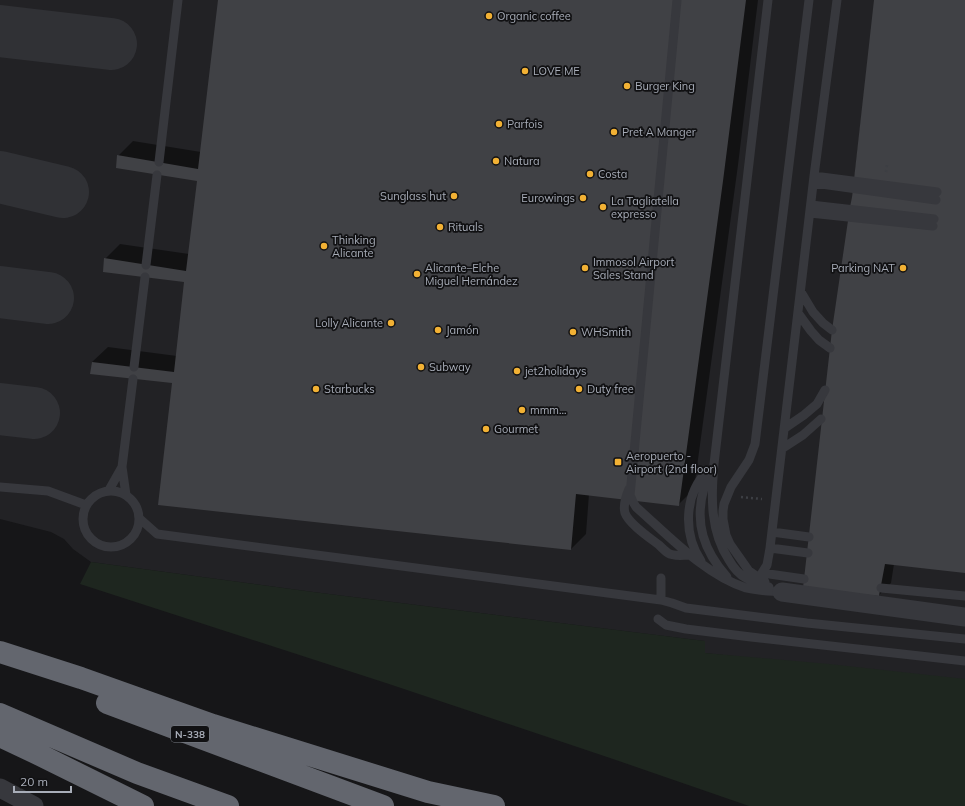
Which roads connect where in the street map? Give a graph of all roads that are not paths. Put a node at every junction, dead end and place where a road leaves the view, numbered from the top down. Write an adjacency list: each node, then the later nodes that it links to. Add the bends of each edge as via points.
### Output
1 (178, 0): 6 (lane)
2 (677, 0): 26 (lane)
3 (768, 0): 24 (lane)
4 (809, 0): 42 (lane, via 755,444 749,460 731,487 723,511 726,535 738,557 750,571)
5 (837, 0): 8 (lane)
6 (158, 162)
7 (157, 175): 12 (lane)
8 (814, 180): 9 (lane); 10 (lane)
9 (936, 196)
10 (811, 208): 11 (lane); 14 (lane)
11 (934, 223)
12 (146, 265)
13 (145, 277): 18 (lane)
14 (801, 292): 15 (lane); 16 (lane, via 813,312)
15 (798, 313): 17 (lane, via 819,340); 22 (lane)
16 (832, 330)
17 (830, 348)
18 (134, 367)
19 (133, 379): 25 (lane)
20 (825, 390): 22 (lane, via 817,404)
21 (821, 419): 23 (lane)
22 (785, 428): 23 (lane)
23 (783, 448): 32 (lane)
24 (714, 464): 37 (lane, via 697,484 689,507 689,527 693,546); 40 (lane, via 704,486 700,521 709,551 716,564); 42 (lane, via 712,510 716,534 725,555 746,579)
25 (122, 467): 28 (lane); 29 (lane)
26 (631, 484): 36 (lane, via 630,495 636,507); 36 (lane, via 625,500 625,514 669,554)
27 (0, 487): 30 (lane, via 48,491)
28 (109, 490): 29 (lane); 30 (lane, via 99,492)
29 (126, 495): 31 (lane, via 138,509)
30 (86, 505): 31 (lane, via 82,523 91,540 99,545 108,547 127,543 138,528)
31 (139, 518): 44 (lane, via 157,534)
32 (772, 532): 33 (lane); 34 (lane)
33 (809, 537)
34 (770, 548): 35 (lane); 39 (lane, via 767,565 762,573)
35 (808, 553)
36 (690, 555): 37 (lane)
37 (704, 565): 40 (lane)
38 (661, 578): 44 (lane)
39 (804, 579)
40 (732, 582): 42 (lane, via 748,588)
41 (881, 588): 43 (lane)
42 (782, 592): 45 (street)
43 (965, 596)
44 (661, 600): 47 (lane, via 686,608)
45 (965, 617)
46 (658, 619): 50 (lane, via 666,625 684,625)
47 (965, 639)
48 (0, 652): 58 (highway, via 213,725 331,762 428,792)
49 (0, 656): 57 (highway, N-338, via 91,697)
50 (965, 661)
51 (0, 714): 56 (highway, via 137,772)
52 (0, 736): 55 (highway)
53 (0, 788): 54 (street)
54 (34, 806)
55 (143, 806)
56 (228, 806)
57 (383, 806)
58 (494, 806)

